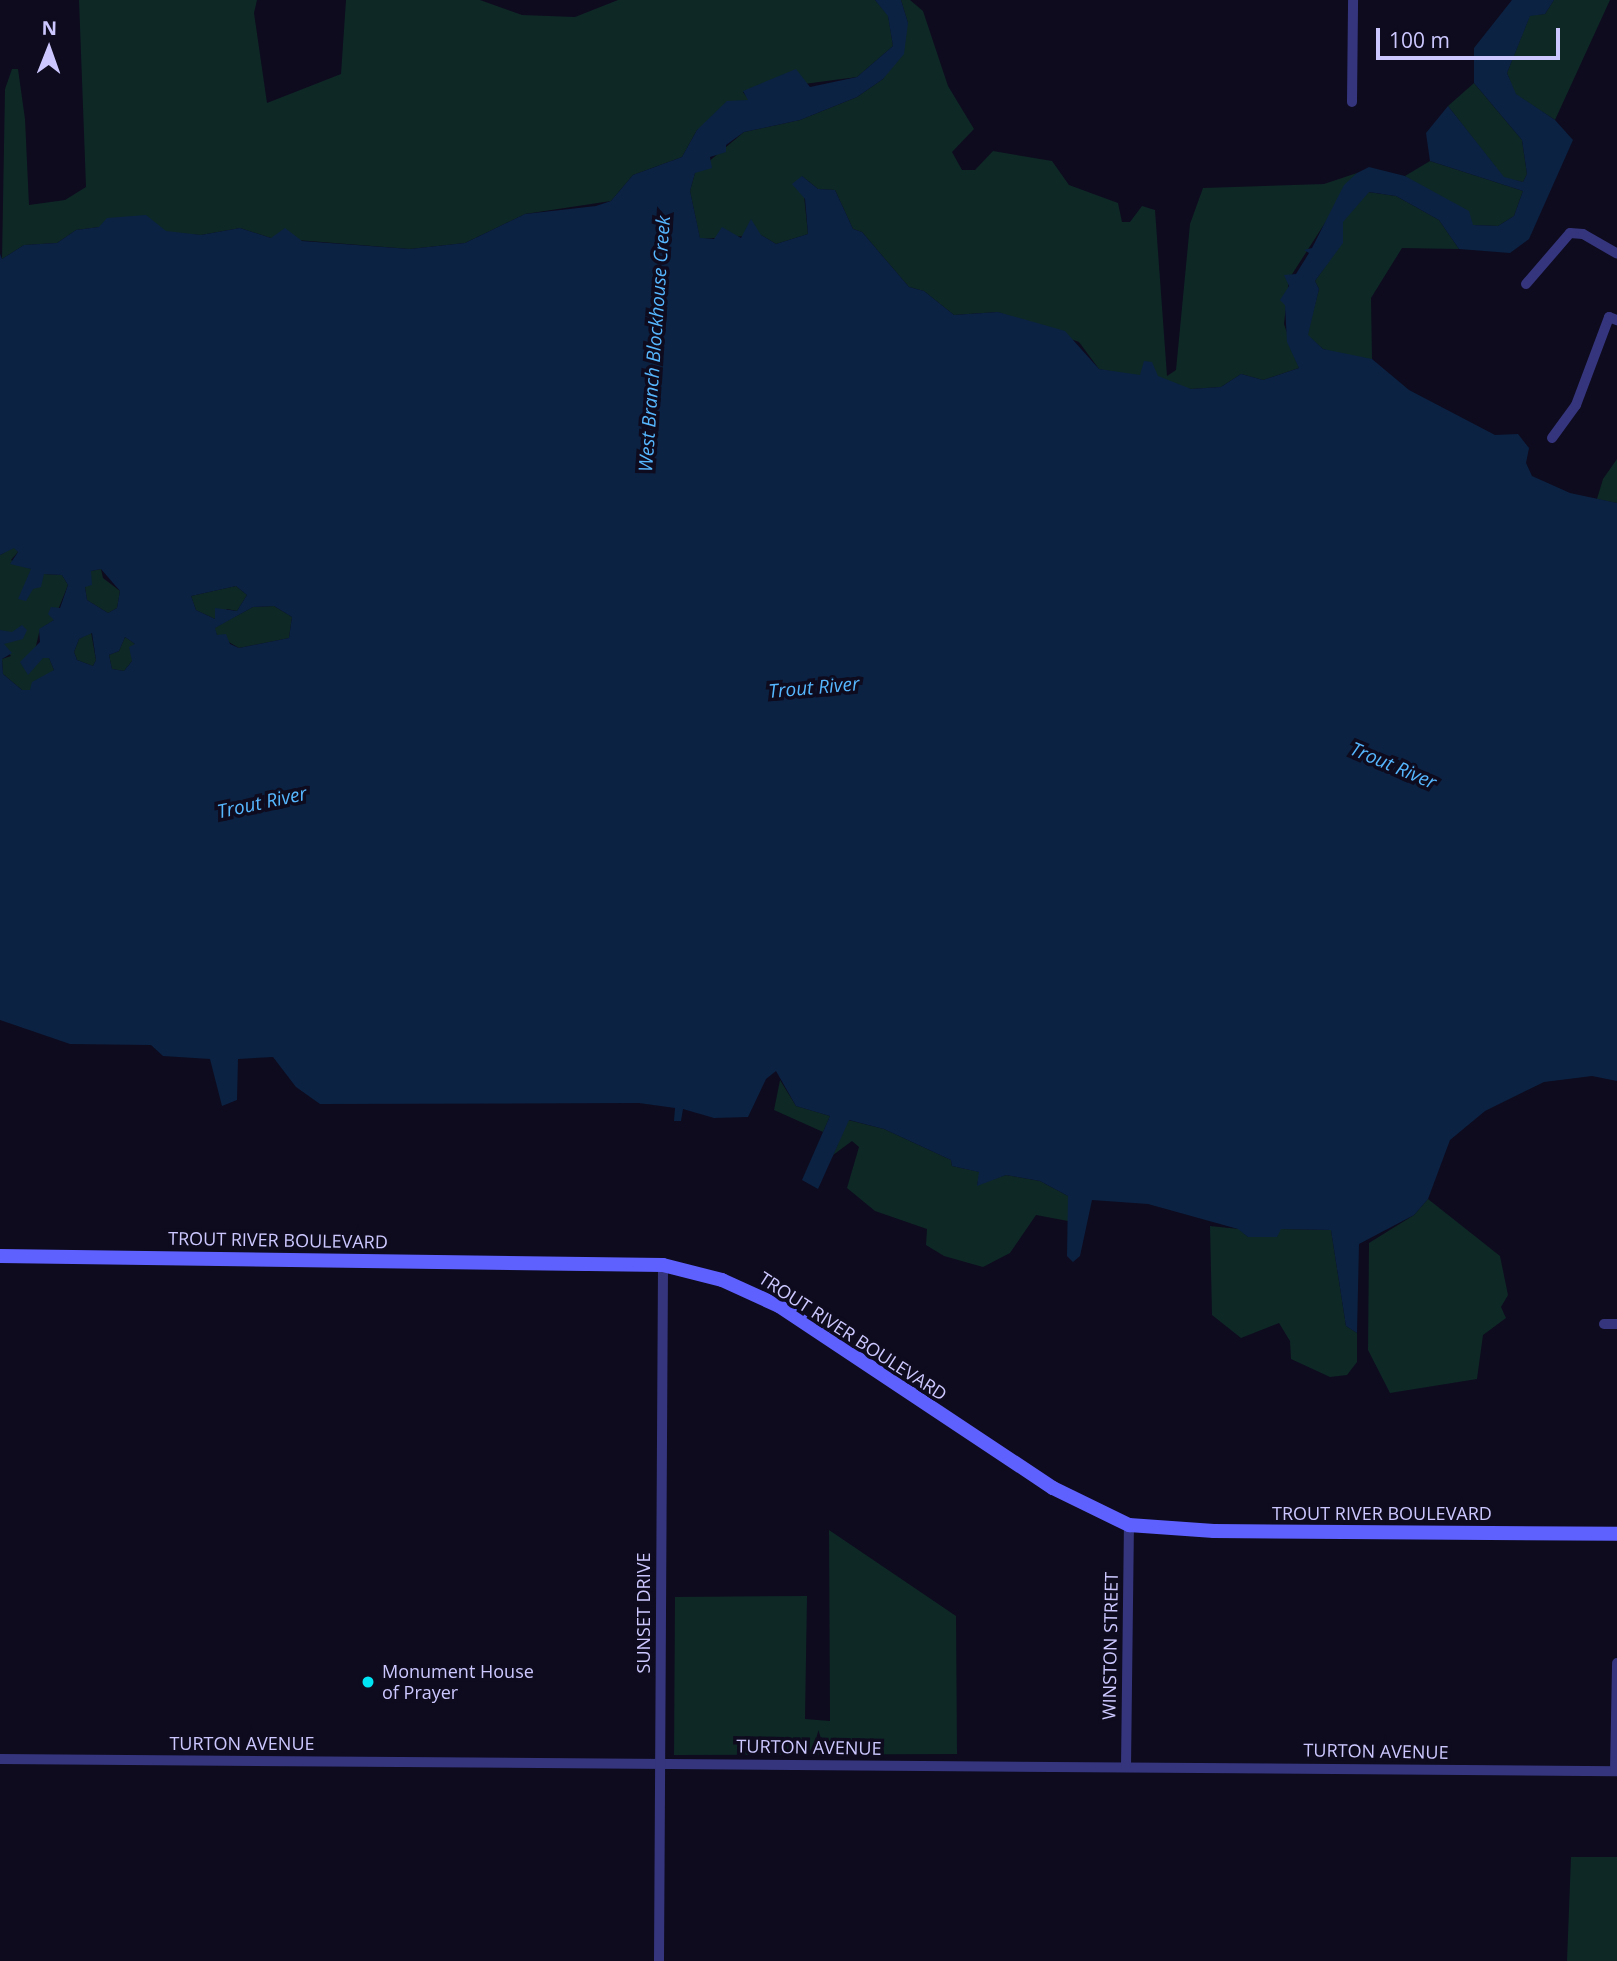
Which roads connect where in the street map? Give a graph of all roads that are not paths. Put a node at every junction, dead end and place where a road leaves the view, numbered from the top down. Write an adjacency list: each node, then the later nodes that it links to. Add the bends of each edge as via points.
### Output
1 (1353, 0): 2 (street)
2 (1352, 103)
3 (1617, 254): 4 (street, via 1583,234 1570,233)
4 (1526, 284)
5 (1617, 320): 6 (street, via 1609,317 1576,405)
6 (1552, 438)
7 (0, 1256): 8 (street, TROUT RIVER BOULEVARD)
8 (663, 1265): 11 (street, TROUT RIVER BOULEVARD, via 722,1280 779,1306 1052,1488); 15 (street, SUNSET DRIVE)
9 (1604, 1324): 10 (street)
10 (1617, 1324)
11 (1129, 1525): 12 (street, TROUT RIVER BOULEVARD, via 1214,1531); 16 (street, WINSTON STREET)
12 (1617, 1534)
13 (1617, 1662): 17 (street)
14 (0, 1759): 15 (street, TURTON AVENUE)
15 (660, 1763): 16 (street, TURTON AVENUE); 18 (street, SUNSET DRIVE)
16 (1126, 1767): 17 (street, TURTON AVENUE)
17 (1616, 1771)
18 (659, 1961)

